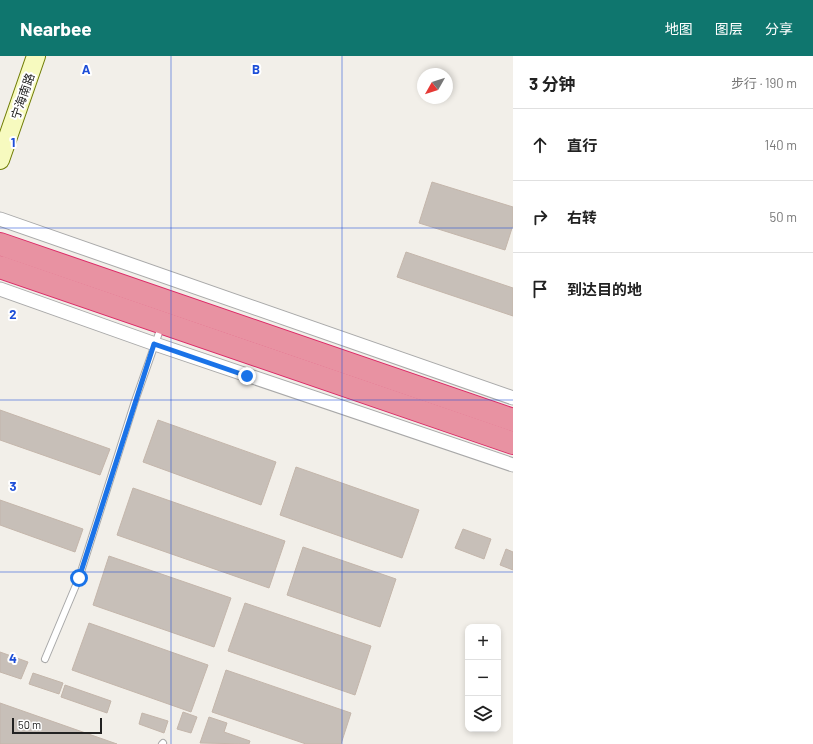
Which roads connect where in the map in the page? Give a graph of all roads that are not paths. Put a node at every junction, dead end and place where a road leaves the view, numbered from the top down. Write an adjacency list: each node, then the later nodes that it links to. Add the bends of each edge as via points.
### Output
1 (36, 56): 2 (street, 宁海南路)
2 (0, 160)
3 (0, 218): 9 (street)
4 (0, 244): 10 (highway)
5 (0, 267): 7 (highway)
6 (0, 289): 8 (street)
7 (162, 323): 8 (lane); 11 (highway)
8 (154, 344): 12 (street); 13 (lane, via 79,578)
9 (513, 398)
10 (513, 420)
11 (513, 443)
12 (513, 465)
13 (45, 659)

